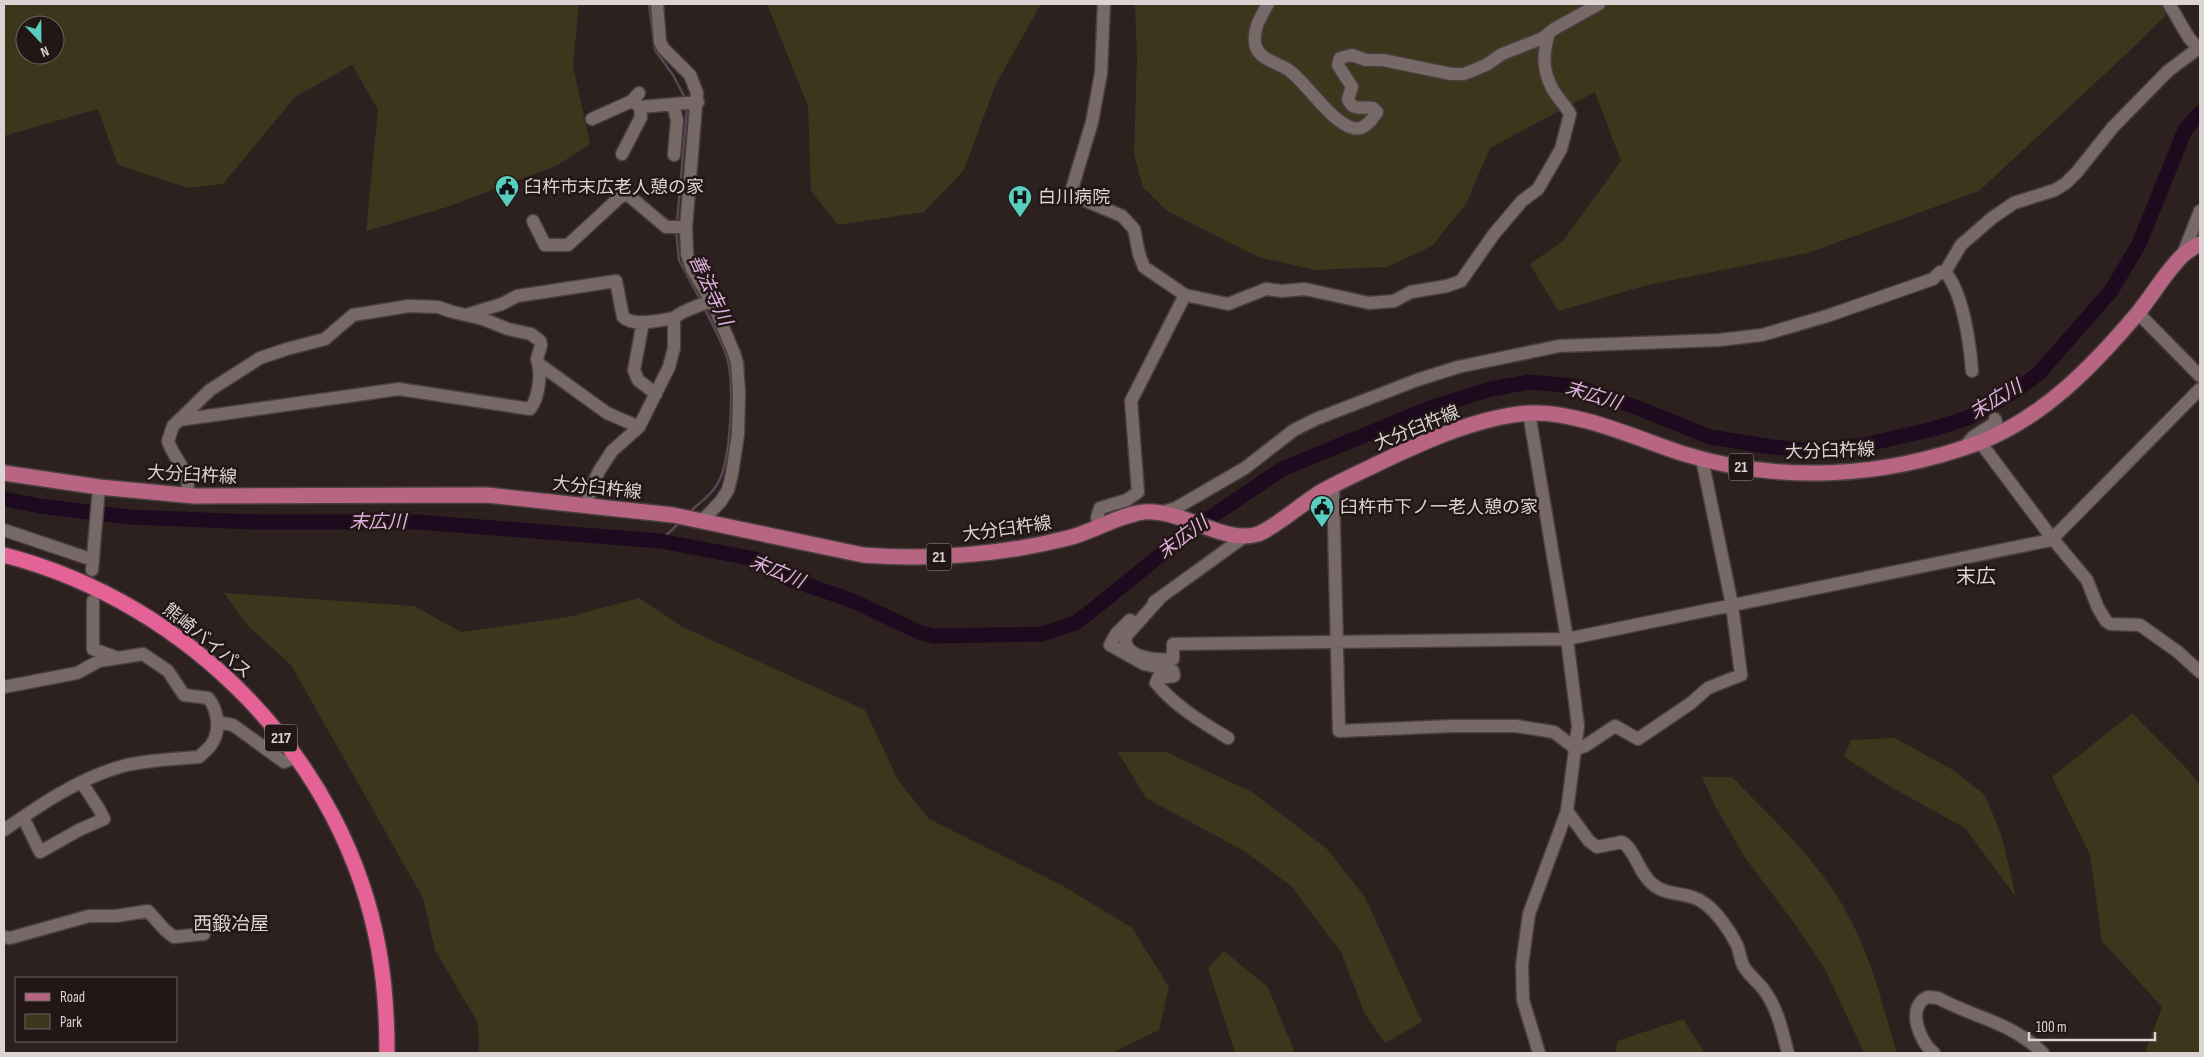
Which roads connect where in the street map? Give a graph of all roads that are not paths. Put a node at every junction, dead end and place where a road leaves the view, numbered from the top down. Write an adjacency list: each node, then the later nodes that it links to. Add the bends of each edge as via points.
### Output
1 (657, 4): 9 (street, via 663,48 690,75 697,93)
2 (1104, 4): 20 (street, via 1101,73 1092,122 1071,192 1122,216 1134,229 1144,267)
3 (1268, 4): 6 (street, via 1259,20 1255,38 1259,52 1291,71 1335,116 1357,129 1366,126 1377,112 1373,108 1358,108 1350,104 1348,99 1352,87 1338,65 1340,58 1352,55 1366,60 1464,74)
4 (1600, 4): 6 (street)
5 (2169, 4): 7 (street, via 2189,38)
6 (1549, 33): 20 (street, via 1544,70 1552,89 1570,114 1561,149 1538,188 1522,201 1494,234 1461,281 1411,292 1394,301 1370,303 1305,289 1266,289 1228,304)
7 (2199, 48): 19 (street, via 2168,71 2112,127 2066,183 2055,190 2014,203 1992,218 1961,245)
8 (637, 100): 10 (street); 11 (street); 12 (street, via 640,118)
9 (696, 103): 10 (street); 16 (street)
10 (676, 105): 13 (street)
11 (592, 119)
12 (622, 154)
13 (674, 155)
14 (2200, 211): 18 (street)
15 (533, 221): 16 (street, via 545,245 568,245 627,194 666,227)
16 (685, 227): 21 (street, via 688,260)
17 (2200, 244): 18 (main road, 大分臼杵線 / 21)
18 (2183, 254): 22 (main road, 大分臼杵線 / 21)
19 (1945, 272): 27 (street, via 1951,279 1960,306); 42 (street, via 1900,292 1762,335 1719,340 1558,346 1458,366 1301,426 1245,468)
20 (1185, 295): 44 (street, via 1131,401 1138,492 1127,500 1100,508 1097,518)
21 (709, 301): 24 (street); 43 (street, via 737,363 738,434 728,490)
22 (2138, 313): 28 (street); 35 (main road, 大分臼杵線 / 21, via 2087,370 2058,396 2003,432)
23 (469, 314): 25 (street, via 517,296 616,281 623,317); 26 (street, via 535,336 541,345 537,359); 33 (street, via 438,306 409,306 353,315 325,339 260,358 200,398)
24 (674, 318): 25 (street); 30 (street, via 674,355)
25 (642, 322): 30 (street, via 634,370 638,380)
26 (539, 364): 33 (street, via 537,393 530,409 399,389); 34 (street, via 607,412)
27 (1972, 372)
28 (2200, 376)
29 (2200, 389): 47 (street)
30 (656, 394): 34 (street)
31 (1529, 413): 36 (main road, 大分臼杵線 / 21, via 1571,417); 38 (main road, 大分臼杵線 / 21, via 1489,420 1431,438); 52 (street)
32 (1995, 419): 35 (street, via 1996,422 1973,437)
33 (179, 420): 40 (street, via 172,426 168,441 188,477)
34 (639, 427): 41 (street, via 612,451 596,478)
35 (1973, 444): 36 (main road, 大分臼杵線 / 21, via 1901,465 1806,474 1758,470); 47 (street)
36 (1702, 459): 51 (street)
37 (4, 472): 39 (main road, 大分臼杵線 / 21)
38 (1333, 485): 46 (main road, 大分臼杵線 / 21, via 1262,533); 53 (street)
39 (98, 492): 40 (main road, 大分臼杵線 / 21); 45 (street, via 93,565)
40 (186, 495): 41 (main road, 大分臼杵線 / 21, via 487,495)
41 (587, 506): 43 (main road, 大分臼杵線 / 21)
42 (1170, 514): 44 (main road, 大分臼杵線 / 21, via 1136,514); 46 (main road, 21)
43 (699, 521): 44 (main road, 大分臼杵線 / 21, via 862,555 892,557 937,557 1011,550 1080,535)
44 (1100, 527)
45 (4, 530)
46 (1239, 537): 49 (street)
47 (2052, 538): 51 (street); 55 (street, via 2087,580 2106,621 2110,624 2140,625)
48 (4, 555): 60 (highway, 熊崎バイパス / 217, via 85,582 125,602 171,632 225,675 262,713)
49 (1160, 598): 53 (street, via 1126,636 1126,644 1136,655 1173,659 1173,644); 58 (street, via 1126,623 1110,645 1144,664 1172,671 1174,676 1158,678 1156,683 1173,701)
50 (92, 601): 54 (street, via 93,649)
51 (1732, 605): 52 (street); 59 (street, via 1740,675 1708,688 1638,739 1615,726)
52 (1567, 639): 53 (street); 59 (street, via 1578,726)
53 (1337, 642): 59 (street, via 1339,731 1516,726 1554,732)
54 (117, 658): 56 (street, via 93,663 78,673); 57 (street, via 136,654 152,658 168,671 184,695 208,698)
55 (2200, 672)
56 (4, 687)
57 (217, 722): 60 (street, via 233,725 284,762); 61 (street, via 214,741 199,757 124,766)
58 (1228, 738)
59 (1576, 749): 62 (street)
60 (296, 757): 67 (highway, 熊崎バイパス / 217, via 347,847 367,903 379,951 387,1016)
61 (82, 783): 63 (street); 63 (street, via 104,819 40,852)
62 (1567, 811): 68 (street, via 1529,914 1522,965 1523,1000); 69 (street, via 1588,841 1597,846 1622,842 1628,845 1645,878 1656,888 1692,895 1706,904 1727,928 1744,966 1777,1012)
63 (22, 818): 64 (street)
64 (4, 830)
65 (204, 934): 66 (street, via 174,936 148,910 116,916 89,916)
66 (4, 937)
67 (387, 1053)
68 (1539, 1053)
69 (1788, 1053)
70 (1934, 1053): 71 (street, via 1922,1040 1916,1015 1921,1001 1928,997 1938,998 2007,1026)
71 (2043, 1053)

